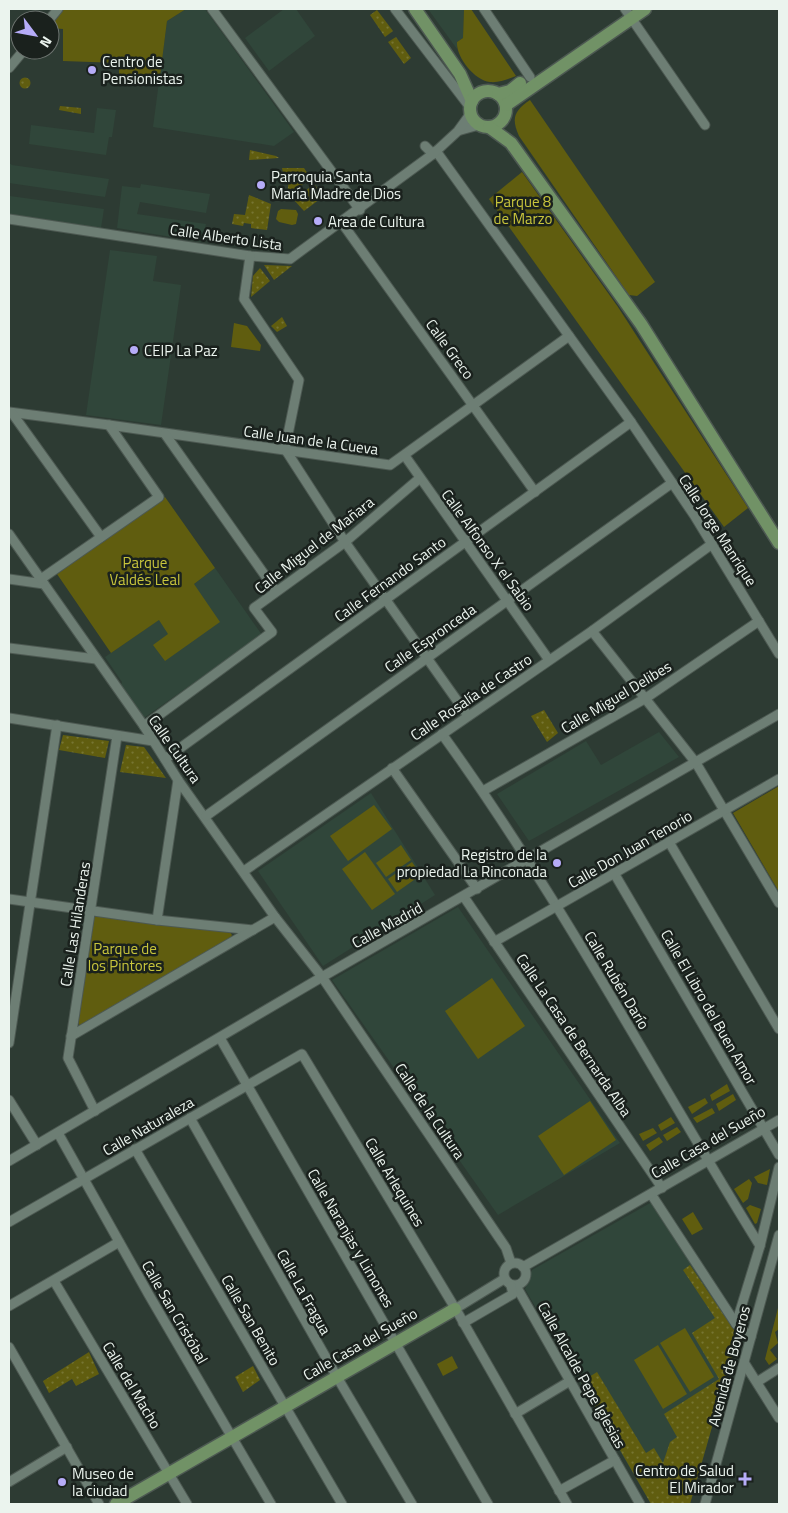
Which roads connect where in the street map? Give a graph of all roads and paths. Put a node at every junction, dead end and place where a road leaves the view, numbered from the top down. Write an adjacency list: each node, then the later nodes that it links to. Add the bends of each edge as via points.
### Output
1 (212, 9): 17 (street)
2 (396, 9): 10 (street)
3 (415, 9): 7 (main road)
4 (484, 9): 8 (street)
5 (645, 9): 6 (main road)
6 (629, 12): 8 (main road); 9 (main road); 11 (street)
7 (460, 74): 9 (main road); 10 (main road)
8 (530, 77): 9 (main road)
9 (499, 102): 10 (main road, via 476,96); 12 (main road, via 498,124); 14 (main road)
10 (471, 107): 12 (main road); 13 (street, Calle Alberto Lista)
11 (705, 125)
12 (484, 126): 13 (street, Calle Alberto Lista); 14 (main road)
13 (458, 131): 16 (street, Calle Alberto Lista)
14 (511, 143): 36 (main road, via 641,324)
15 (425, 146): 16 (street)
16 (435, 153): 17 (street, Calle Alberto Lista); 21 (street)
17 (360, 210): 19 (street, Calle Alberto Lista)
18 (9, 219): 20 (street, Calle Alberto Lista)
19 (342, 224): 20 (street, Calle Alberto Lista, via 290,259); 22 (street, Calle Greco)
20 (250, 256): 27 (street, via 244,299 299,380)
21 (569, 336): 22 (street, Calle Juan de la Cueva); 24 (street)
22 (475, 406): 28 (street, Calle Juan de la Cueva); 31 (street, Calle Greco)
23 (10, 413): 25 (street, Calle Juan de la Cueva); 33 (street)
24 (631, 422): 30 (street, Calle Jorge Manrique); 31 (street, Calle Fernando Santo)
25 (109, 425): 26 (street, Calle Juan de la Cueva); 33 (street, via 159,497)
26 (165, 434): 27 (street, Calle Juan de la Cueva); 40 (street)
27 (284, 449): 28 (street, Calle Juan de la Cueva, via 390,466); 34 (street)
28 (405, 456): 29 (street, Calle Alfonso X el Sabio)
29 (420, 478): 34 (street, Calle Miguel de Mañara); 35 (street, Calle Alfonso X el Sabio)
30 (672, 483): 37 (street, Calle Jorge Manrique); 42 (street, Calle Espronceda)
31 (535, 492): 35 (street, Calle Fernando Santo)
32 (9, 534): 39 (street, Calle Cultura)
33 (101, 537): 39 (street)
34 (345, 542): 40 (street, Calle Miguel de Mañara); 41 (street)
35 (465, 542): 41 (street, Calle Fernando Santo); 42 (street, Calle Alfonso X el Sabio)
36 (779, 543)
37 (712, 544): 43 (street, Calle Jorge Manrique); 44 (street, Calle Rosalía de Castro)
38 (9, 579): 39 (street)
39 (43, 582): 48 (street, Calle Cultura)
40 (276, 591): 55 (street, Calle Miguel de Mañara, via 254,608 272,632)
41 (386, 599): 47 (street); 59 (street, Calle Fernando Santo)
42 (508, 599): 47 (street, Calle Espronceda); 49 (street, Calle Alfonso X el Sabio)
43 (759, 621): 46 (street, Calle Jorge Manrique); 50 (street, Calle Miguel Delibes)
44 (592, 631): 49 (street, Calle Rosalía de Castro); 50 (street)
45 (9, 648): 48 (street)
46 (779, 654)
47 (427, 656): 52 (street); 66 (street, Calle Espronceda)
48 (96, 659): 55 (street, Calle Cultura)
49 (550, 660): 52 (street, Calle Rosalía de Castro)
50 (646, 698): 60 (street); 64 (street, Calle Miguel Delibes)
51 (779, 714): 60 (street, Calle Madrid)
52 (468, 716): 56 (street, Calle Rosalía de Castro)
53 (9, 718): 54 (street)
54 (57, 725): 57 (street); 74 (street)
55 (144, 726): 58 (street, Calle Cultura)
56 (442, 734): 61 (street, Calle Rosalía de Castro); 64 (street, Calle Rubén Darío)
57 (118, 736): 58 (street); 77 (street, Calle Las Hilanderas)
58 (153, 741): 59 (street, Calle Cultura)
59 (165, 759): 63 (street, Calle Cultura)
60 (696, 762): 65 (street); 68 (street, Calle Madrid)
61 (392, 768): 69 (street, Calle Rosalía de Castro); 71 (street)
62 (779, 779): 65 (street, Calle Don Juan Tenorio)
63 (178, 780): 66 (street, Calle Cultura); 79 (street)
64 (483, 791): 68 (street, Calle Rubén Darío)
65 (725, 811): 67 (street, Calle Don Juan Tenorio); 75 (street)
66 (206, 816): 69 (street, Calle Cultura)
67 (669, 842): 70 (street, Calle Don Juan Tenorio); 83 (street)
68 (527, 860): 71 (street, Calle Madrid); 76 (street, Calle Rubén Darío)
69 (244, 871): 78 (street, Calle Cultura)
70 (614, 873): 76 (street, Calle Don Juan Tenorio); 93 (street, Calle El Libro del Buen Amor)
71 (477, 889): 72 (street, Calle Madrid)
72 (464, 897): 81 (street, Calle La Casa de Bernarda Alba); 82 (street, Calle Madrid)
73 (9, 899): 74 (street)
74 (29, 902): 77 (street); 86 (street)
75 (779, 903)
76 (557, 907): 81 (street, Calle Don Juan Tenorio); 99 (street, Calle Rubén Darío)
77 (91, 911): 79 (street); 84 (street, Calle Las Hilanderas)
78 (275, 917): 80 (street); 82 (street, Calle Cultura)
79 (157, 920): 80 (street)
80 (254, 930): 84 (street)
81 (494, 942): 102 (street, Calle La Casa de Bernarda Alba)
82 (322, 977): 85 (street, Calle Madrid); 108 (street, Calle de la Cultura, via 506,1248)
83 (779, 1029)
84 (71, 1036): 90 (street, Calle Las Hilanderas, via 68,1058)
85 (220, 1038): 88 (street, Calle Naranjas y Limones); 90 (street, Calle Madrid)
86 (9, 1043)
87 (302, 1054): 88 (street, Calle Naturaleza); 114 (street, Calle Arlequines)
88 (248, 1085): 91 (street, Calle Naturaleza); 118 (street, Calle Naranjas y Limones)
89 (9, 1100): 95 (street)
90 (95, 1111): 94 (street, Calle Madrid)
91 (190, 1118): 96 (street, Calle Naturaleza); 122 (street, Calle La Fragua)
92 (779, 1120): 93 (street, Calle Casa del Sueño)
93 (764, 1129): 97 (street, Calle El Libro del Buen Amor); 99 (street, Calle Casa del Sueño)
94 (58, 1133): 95 (street, Calle Madrid); 101 (street, Calle San Cristóbal)
95 (37, 1145): 98 (street, Calle Madrid)
96 (136, 1149): 101 (street, Calle Naturaleza); 125 (street, Calle San Benito)
97 (779, 1155)
98 (9, 1161)
99 (707, 1161): 102 (street, Calle Casa del Sueño); 107 (street, Calle Rubén Darío)
100 (779, 1167): 107 (street)
101 (83, 1179): 104 (street, Calle Naturaleza); 106 (street, Calle San Cristóbal)
102 (662, 1188): 103 (street, Calle Casa del Sueño)
103 (651, 1194): 109 (street, Calle Casa del Sueño); 116 (street)
104 (9, 1222)
105 (779, 1234): 117 (street, Avenida de Boyeros)
106 (119, 1242): 111 (street); 128 (street, Calle San Cristóbal)
107 (760, 1246): 116 (street)
108 (511, 1263): 109 (street); 110 (street, via 505,1268)
109 (523, 1267): 112 (street, via 525,1280)
110 (504, 1279): 112 (street); 114 (street, Calle Casa del Sueño)
111 (54, 1281): 113 (street); 131 (street, Calle del Macho)
112 (514, 1286): 115 (street, via 513,1294); 123 (street, Calle Alcalde Pepe Iglesias)
113 (9, 1306)
114 (455, 1309): 115 (street, Calle Arlequines); 118 (main road, Calle Casa del Sueño)
115 (464, 1323): 126 (street, Calle Arlequines)
116 (736, 1324): 117 (street)
117 (751, 1337): 120 (street, Avenida de Boyeros)
118 (395, 1342): 122 (main road, Calle Casa del Sueño); 140 (street, Calle Naranjas y Limones)
119 (9, 1347): 129 (street)
120 (745, 1364): 124 (street); 143 (street, Avenida de Boyeros)
121 (779, 1368): 124 (street)
122 (336, 1377): 125 (main road, Calle Casa del Sueño); 139 (street, Calle La Fragua)
123 (570, 1381): 126 (street); 130 (street, Calle Alcalde Pepe Iglesias)
124 (758, 1382): 127 (street)
125 (285, 1407): 128 (main road, Calle Casa del Sueño); 138 (street, Calle San Benito)
126 (515, 1414): 133 (street, Calle Arlequines)
127 (779, 1418)
128 (233, 1438): 131 (main road, Calle Casa del Sueño); 137 (street, Calle San Cristóbal)
129 (67, 1448): 132 (street); 134 (street)
130 (615, 1460): 133 (street); 142 (street, Calle Alcalde Pepe Iglesias)
131 (169, 1474): 135 (main road, Calle Casa del Sueño); 136 (street, Calle del Macho)
132 (9, 1482)
133 (559, 1491): 141 (street, Calle Arlequines)
134 (99, 1504)
135 (116, 1504)
136 (186, 1504)
137 (271, 1504)
138 (342, 1504)
139 (412, 1504)
140 (488, 1504)
141 (567, 1504)
142 (640, 1504)
143 (705, 1504)

